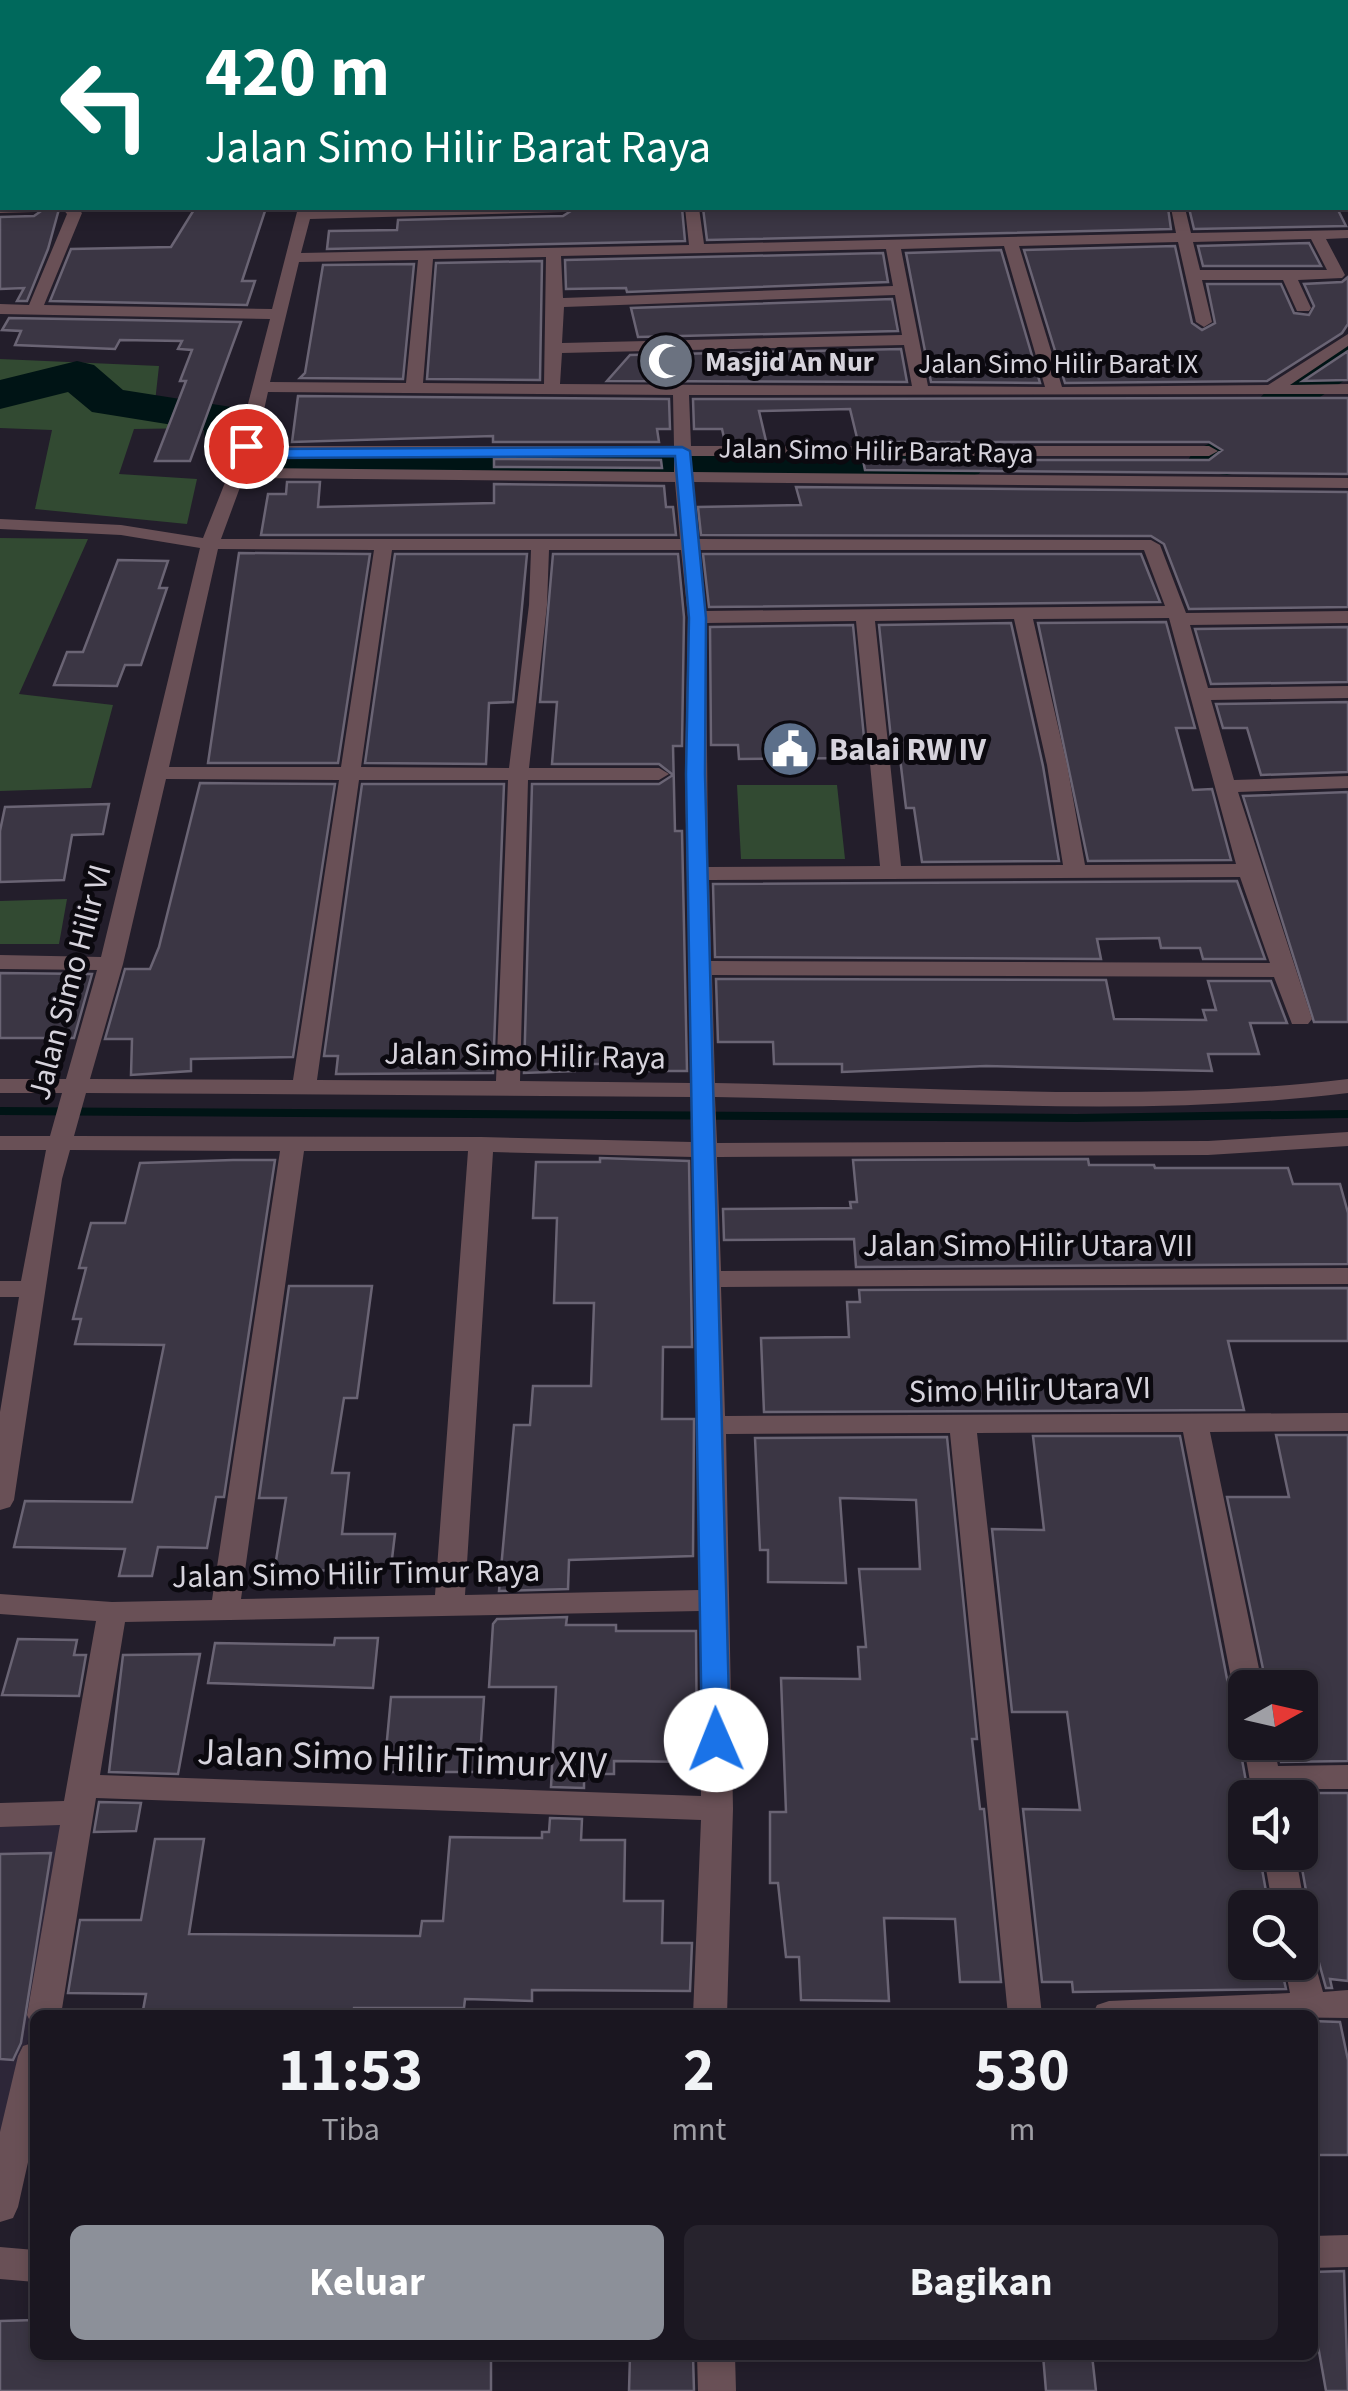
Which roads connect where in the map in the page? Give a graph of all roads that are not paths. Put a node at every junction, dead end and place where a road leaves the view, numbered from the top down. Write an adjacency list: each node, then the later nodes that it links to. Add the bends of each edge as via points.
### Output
1 (71, 210): 23 (street, via 75,214)
2 (391, 210): 5 (street)
3 (692, 210): 12 (street)
4 (1178, 210): 9 (street)
5 (304, 211): 15 (street)
6 (1316, 234): 7 (street); 8 (street); 18 (street, via 1337,275)
7 (1348, 234)
8 (1221, 235): 9 (street); 17 (street)
9 (1184, 236): 10 (street); 16 (street)
10 (1010, 240): 11 (street); 36 (street)
11 (892, 242): 12 (street); 19 (street)
12 (697, 246): 13 (street)
13 (553, 251): 14 (street); 20 (street)
14 (426, 255): 15 (street); 30 (street)
15 (294, 258): 24 (street)
16 (1193, 275): 17 (street); 25 (street)
17 (1236, 276): 18 (street)
18 (1290, 277): 21 (street)
19 (900, 290): 20 (street); 27 (street)
20 (556, 304): 28 (street)
21 (1303, 308)
22 (0, 310): 23 (street)
23 (34, 311): 24 (street)
24 (280, 314): 29 (street)
25 (1204, 322)
26 (1348, 339): 33 (street)
27 (910, 340): 28 (street); 35 (street)
28 (554, 348): 31 (street)
29 (262, 386): 30 (street, Jalan Simo Hilir Barat IX); 38 (street, Jalan Simo Hilir Barat Raya, via 246,446 272,454)
30 (414, 388): 31 (street, Jalan Simo Hilir Barat IX)
31 (552, 388): 32 (street, Jalan Simo Hilir Barat IX)
32 (681, 389): 35 (street, Jalan Simo Hilir Barat IX); 38 (street)
33 (1294, 389): 34 (street, Jalan Simo Hilir Barat IX); 36 (street, Jalan Simo Hilir Barat IX)
34 (1348, 389)
35 (920, 391): 36 (street, Jalan Simo Hilir Barat IX)
36 (1055, 392)
37 (1209, 451): 38 (street, Jalan Simo Hilir Barat Raya)
38 (683, 463): 39 (street, Jalan Simo Hilir Barat Raya); 42 (street); 44 (street, Jalan Simo Hilir Barat Raya, via 242,474 234,478)
39 (1348, 483)
40 (0, 524): 44 (street, via 122,530)
41 (384, 542): 43 (street); 44 (street); 53 (street)
42 (692, 542): 43 (street); 47 (street, via 1152,545); 49 (street)
43 (540, 543): 55 (street)
44 (210, 544): 52 (street, Jalan Simo Hilir VI)
45 (865, 614): 46 (street); 49 (street); 60 (street)
46 (1022, 614): 47 (street); 59 (street)
47 (1177, 616): 48 (street); 51 (street)
48 (1348, 617)
49 (697, 618): 61 (street)
50 (1348, 692): 51 (street)
51 (1200, 694): 57 (street)
52 (160, 773): 53 (street); 63 (street, Jalan Simo Hilir VI)
53 (353, 774): 55 (street); 67 (street)
54 (659, 774): 55 (street)
55 (518, 775): 70 (street)
56 (1348, 782): 57 (street)
57 (1226, 786): 58 (street)
58 (1249, 870): 59 (street); 65 (street)
59 (1075, 871): 60 (street)
60 (891, 872): 61 (street)
61 (699, 874): 64 (street)
62 (0, 962): 63 (street)
63 (112, 964): 71 (street, Jalan Simo Hilir VI)
64 (700, 968): 65 (street); 72 (street)
65 (1283, 970): 66 (street)
66 (1300, 1019)
67 (304, 1085): 70 (street, Jalan Simo Hilir Raya); 71 (street, Jalan Simo Hilir Raya)
68 (0, 1086): 71 (street, Jalan Simo Hilir Raya)
69 (1348, 1086): 72 (street, Jalan Simo Hilir Raya)
70 (508, 1088): 72 (street, Jalan Simo Hilir Raya)
71 (73, 1094): 73 (street, Jalan Simo Hilir VI)
72 (703, 1120): 74 (street, Jalan Simo Hilir Raya, via 1208,1148); 77 (street, Jalan Simo Hilir Raya); 79 (street)
73 (63, 1135): 75 (street, Jalan Simo Hilir Raya); 76 (street, Jalan Simo Hilir Raya); 81 (street, Jalan Simo Hilir VI)
74 (1348, 1138)
75 (0, 1143)
76 (293, 1144): 77 (street, Jalan Simo Hilir Raya); 91 (street)
77 (480, 1144): 90 (street)
78 (1348, 1276): 79 (street, Jalan Simo Hilir Utara VII)
79 (708, 1279): 84 (street)
80 (0, 1289): 81 (street)
81 (30, 1289): 86 (street, Jalan Simo Hilir VI)
82 (1196, 1422): 83 (street, Simo Hilir Utara VI); 85 (street, Simo Hilir Utara VI); 93 (street)
83 (1348, 1422)
84 (712, 1424): 85 (street, Simo Hilir Utara VI); 88 (street)
85 (963, 1426): 104 (street)
86 (6, 1434): 87 (street, Jalan Simo Hilir VI)
87 (0, 1500)
88 (714, 1600): 90 (street, Jalan Simo Hilir Timur Raya); 97 (street)
89 (0, 1604): 92 (street, Jalan Simo Hilir Timur Raya)
90 (449, 1608): 91 (street, Jalan Simo Hilir Timur Raya)
91 (225, 1610): 92 (street, Jalan Simo Hilir Timur Raya)
92 (112, 1612): 96 (street)
93 (1244, 1670)
94 (1348, 1777): 95 (street)
95 (1318, 1781)
96 (82, 1799): 97 (street, Jalan Simo Hilir Timur XIV); 98 (street, Jalan Simo Hilir Timur XIV); 102 (street)
97 (717, 1810): 103 (street)
98 (0, 1815)
99 (1304, 1980): 100 (street)
100 (1308, 2002): 101 (street); 105 (street)
101 (1348, 2004)
102 (45, 2010)
103 (710, 2010)
104 (1024, 2010)
105 (1186, 2010)
106 (30, 2078): 107 (street)
107 (0, 2207)
108 (1318, 2252): 109 (street)
109 (1348, 2252)
110 (0, 2263): 111 (street)
111 (30, 2266)
112 (716, 2360): 113 (street)
113 (718, 2391)

